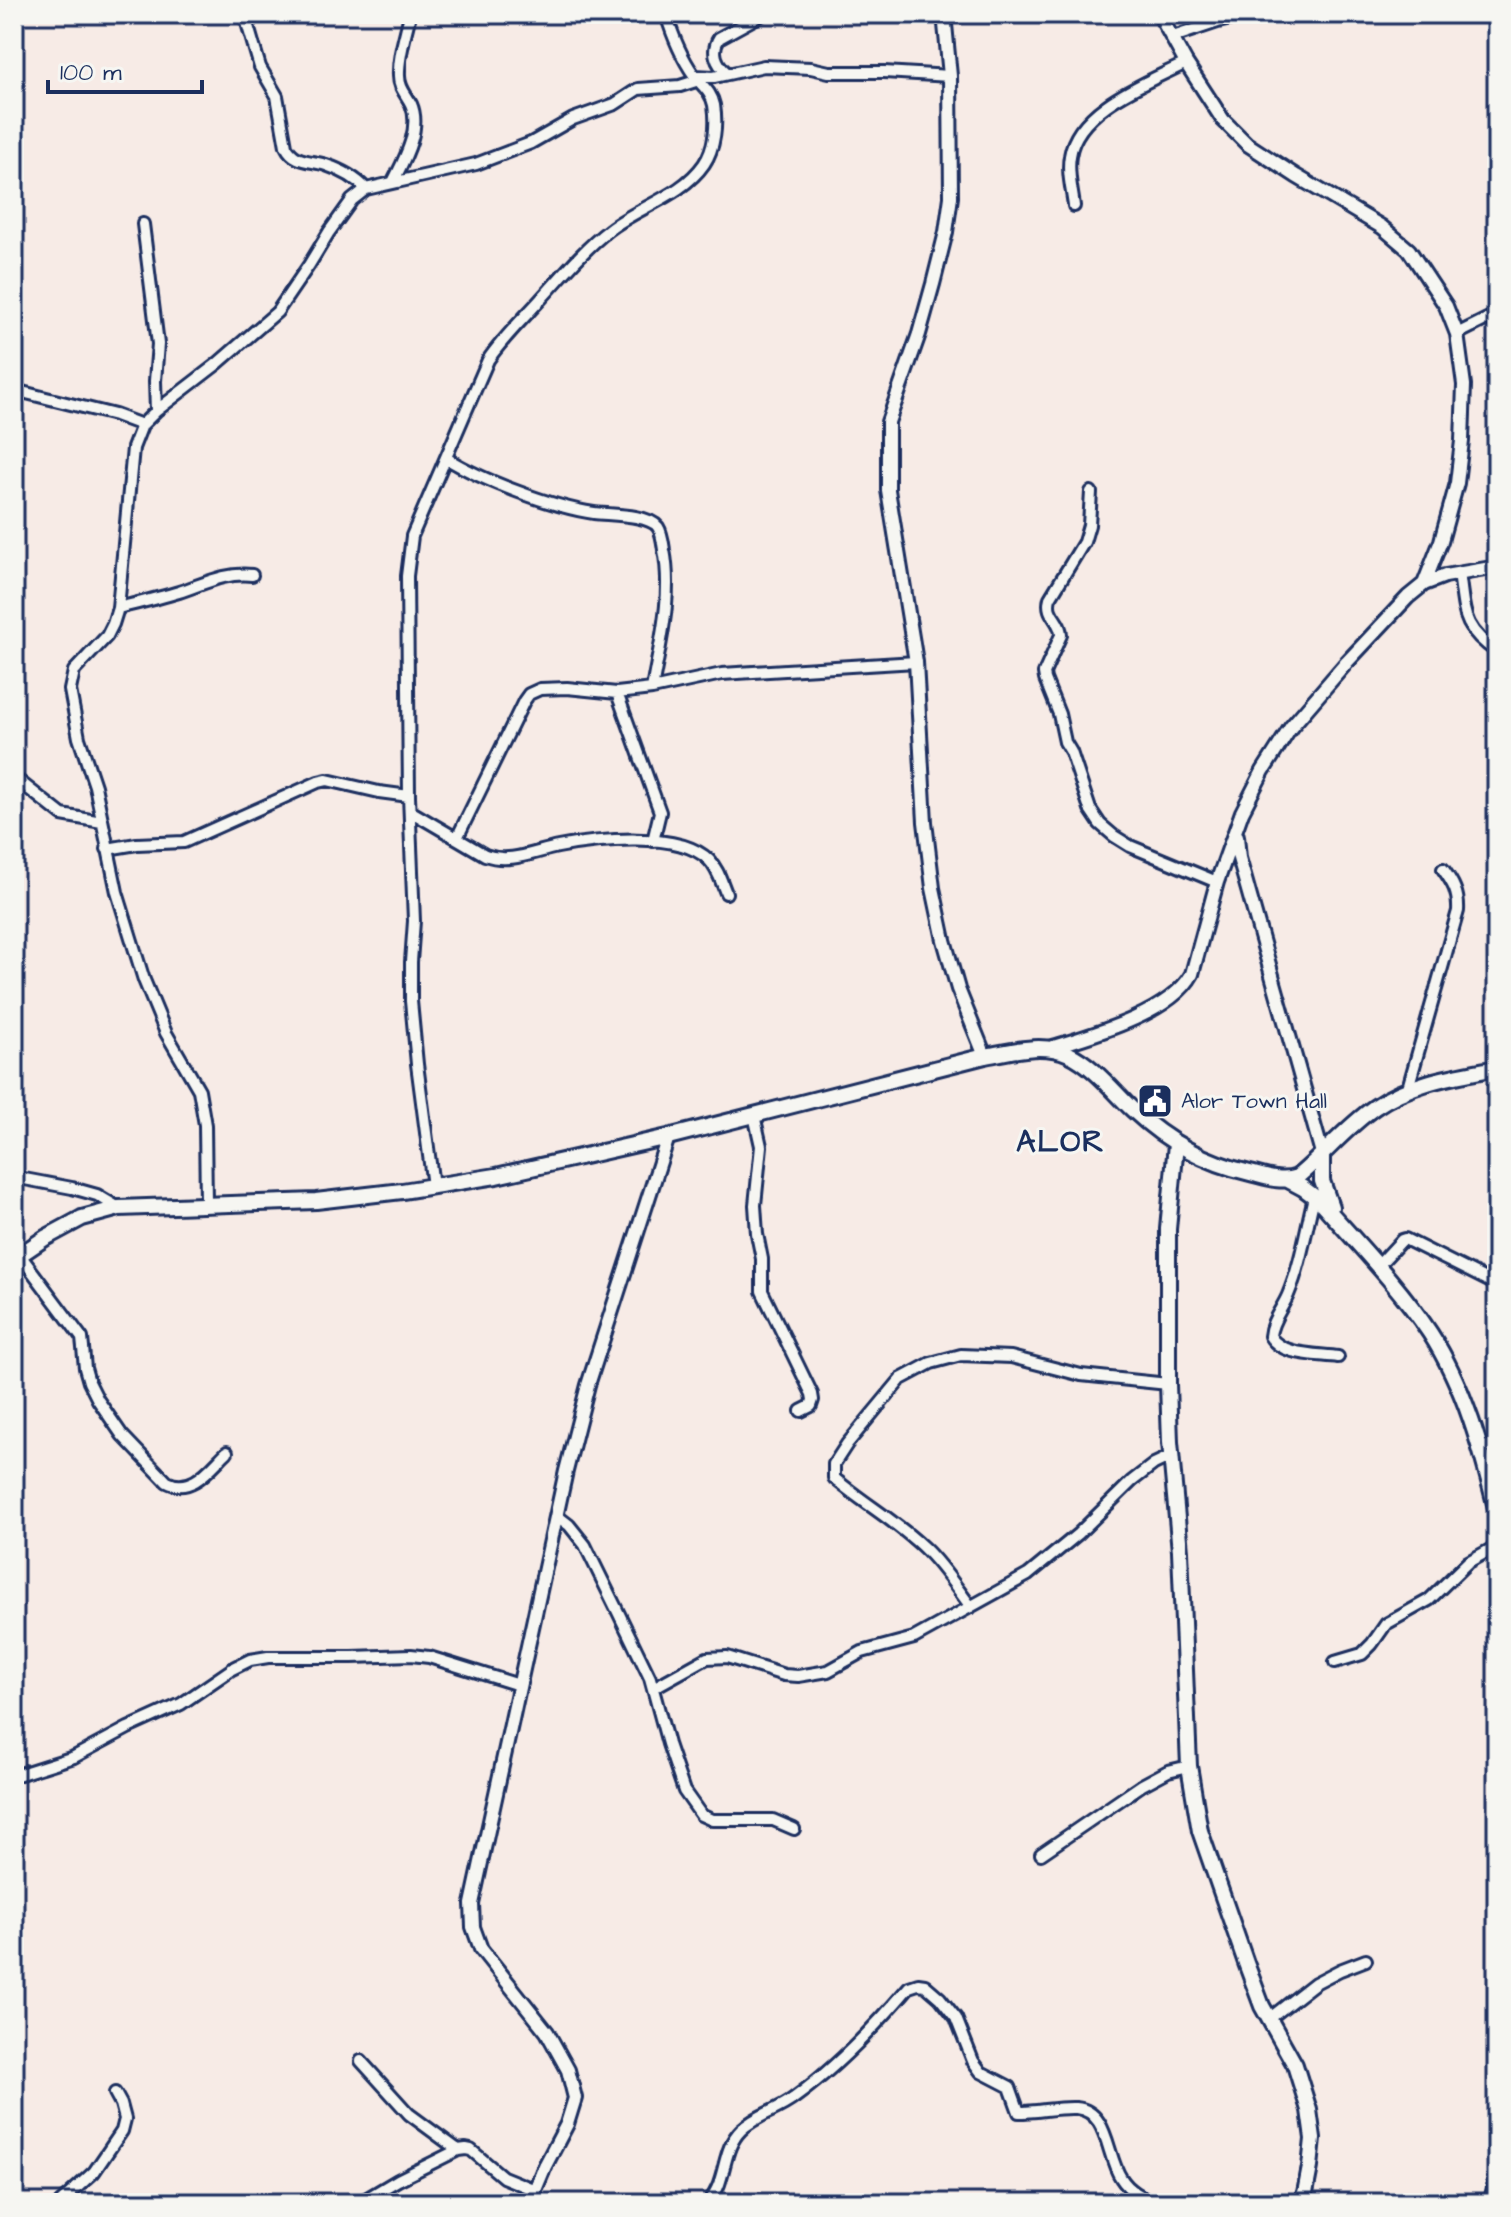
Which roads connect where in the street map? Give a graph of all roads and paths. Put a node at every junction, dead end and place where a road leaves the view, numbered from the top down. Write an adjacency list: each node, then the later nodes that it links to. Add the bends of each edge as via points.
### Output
1 (410, 14): 15 (street, via 399,78 414,125)
2 (666, 14): 13 (street)
3 (763, 14): 11 (street, via 719,38 715,55)
4 (944, 14): 12 (street)
5 (1159, 14): 9 (street)
6 (1253, 14): 8 (street)
7 (245, 16): 16 (street, via 260,67 277,96 289,153 346,174)
8 (1216, 18): 9 (street)
9 (1173, 37): 10 (street)
10 (1186, 63): 17 (street, via 1117,97 1088,123 1070,154); 20 (street, via 1223,120 1247,144 1382,227 1409,250 1446,306)
11 (724, 74): 12 (street, via 774,66); 13 (street); 14 (street)
12 (950, 76): 32 (street, via 946,232 887,432 888,490)
13 (697, 78): 14 (street); 15 (street, via 680,86 638,89 502,155)
14 (714, 103): 24 (street, via 712,145 705,163 671,193 635,211 591,245 500,342)
15 (393, 182): 16 (street)
16 (366, 189): 22 (street, via 336,221 277,312)
17 (1074, 206)
18 (143, 224): 22 (street, via 158,344)
19 (1497, 314): 20 (street)
20 (1457, 334): 29 (street, via 1464,385 1457,483)
21 (14, 390): 23 (street)
22 (156, 411): 23 (street)
23 (142, 425): 30 (street, via 133,448)
24 (446, 458): 33 (street, via 546,500 656,524 669,582); 36 (street, via 412,536 407,576)
25 (1091, 492): 46 (street, via 1084,542 1048,606 1061,635 1044,673 1065,742 1100,824 1130,846)
26 (1497, 567): 27 (street)
27 (1459, 573): 29 (street); 31 (street, via 1468,623)
28 (252, 575): 30 (street, via 218,577)
29 (1424, 584): 39 (street, via 1291,727)
30 (118, 608): 38 (street, via 107,636 74,671 70,690)
31 (1497, 652)
32 (916, 662): 33 (street, via 722,674); 49 (street, via 933,888 958,989)
33 (652, 689): 34 (street)
34 (617, 693): 40 (street, via 567,688 529,694); 41 (street, via 660,812)
35 (19, 781): 38 (street, via 62,815)
36 (409, 796): 37 (street); 42 (street, via 327,780 184,842)
37 (410, 811): 40 (street); 58 (street, via 411,1001)
38 (102, 822): 42 (street)
39 (1237, 826): 43 (street); 45 (street)
40 (457, 838): 41 (street, via 485,855 509,860 560,847)
41 (653, 841): 47 (street, via 684,846 708,858)
42 (107, 849): 60 (street, via 144,980 166,1033 199,1090)
43 (1224, 866): 45 (street, via 1234,862); 46 (street)
44 (1443, 869): 51 (street, via 1455,887 1458,911)
45 (1242, 870): 55 (street)
46 (1217, 882): 48 (street, via 1185,986 1130,1020)
47 (726, 893)
48 (1050, 1048): 49 (main road); 54 (main road, via 1086,1064)
49 (985, 1056): 52 (main road)
50 (1497, 1068): 51 (main road)
51 (1408, 1088): 55 (main road, via 1373,1108)
52 (754, 1115): 53 (main road); 68 (street, via 761,1146 755,1205 762,1291 812,1394 811,1406)
53 (668, 1137): 58 (main road); 74 (street, via 588,1385)
54 (1176, 1144): 57 (main road, via 1233,1170); 67 (main road, via 1168,1229)
55 (1322, 1153): 57 (main road); 62 (main road, via 1322,1181)
56 (14, 1177): 61 (street, via 97,1195)
57 (1288, 1180): 59 (main road)
58 (433, 1186): 60 (main road, via 316,1201)
59 (1314, 1197): 62 (main road); 66 (street, via 1294,1277 1270,1336 1291,1350)
60 (206, 1203): 61 (main road)
61 (119, 1208): 63 (main road, via 82,1218)
62 (1336, 1219): 64 (main road)
63 (17, 1257): 71 (street, via 82,1338 85,1368 98,1400 159,1474 174,1486 183,1486)
64 (1377, 1267): 65 (street, via 1405,1239); 70 (main road, via 1431,1335)
65 (1497, 1285)
66 (1338, 1357)
67 (1168, 1384): 72 (main road); 76 (street, via 1081,1375 1011,1357 961,1355 901,1379 847,1444 834,1464 834,1478 924,1548)
68 (801, 1411)
69 (1497, 1443): 70 (street)
70 (1481, 1448): 73 (main road)
71 (227, 1452)
72 (1171, 1456): 76 (street, via 1132,1481 1028,1575); 80 (main road)
73 (1497, 1512)
74 (556, 1515): 78 (street); 79 (street, via 585,1545)
75 (1497, 1546): 77 (street, via 1468,1562 1429,1600 1386,1624 1362,1654)
76 (971, 1607): 79 (street, via 914,1638 862,1652 828,1671 784,1675 727,1657 707,1658)
77 (1335, 1662)
78 (519, 1685): 81 (street, via 411,1655 250,1660 181,1704 74,1757); 90 (street, via 472,1904 481,1949 547,2032 568,2070 575,2098)
79 (653, 1688): 82 (street, via 684,1791 701,1815 712,1820 773,1820)
80 (1189, 1766): 83 (street, via 1142,1785); 85 (main road, via 1200,1831)
81 (14, 1776)
82 (794, 1829)
83 (1041, 1854)
84 (1366, 1960): 85 (street, via 1315,1983)
85 (1269, 2019): 95 (main road, via 1295,2065 1309,2110 1313,2139)
86 (361, 2061): 88 (street, via 409,2114)
87 (115, 2093): 91 (street, via 125,2119 122,2131 94,2172)
88 (458, 2150): 90 (street, via 471,2150); 92 (street)
89 (1497, 2177): 96 (street)
90 (535, 2197)
91 (60, 2203)
92 (359, 2203)
93 (709, 2203): 94 (street, via 729,2147 741,2130 813,2083 918,1984 940,1998 956,2018 973,2061 981,2072 1010,2087 1019,2112 1077,2108 1091,2113 1100,2122 1120,2177 1134,2193)
94 (1156, 2203)
95 (1300, 2203)
96 (1490, 2203)

